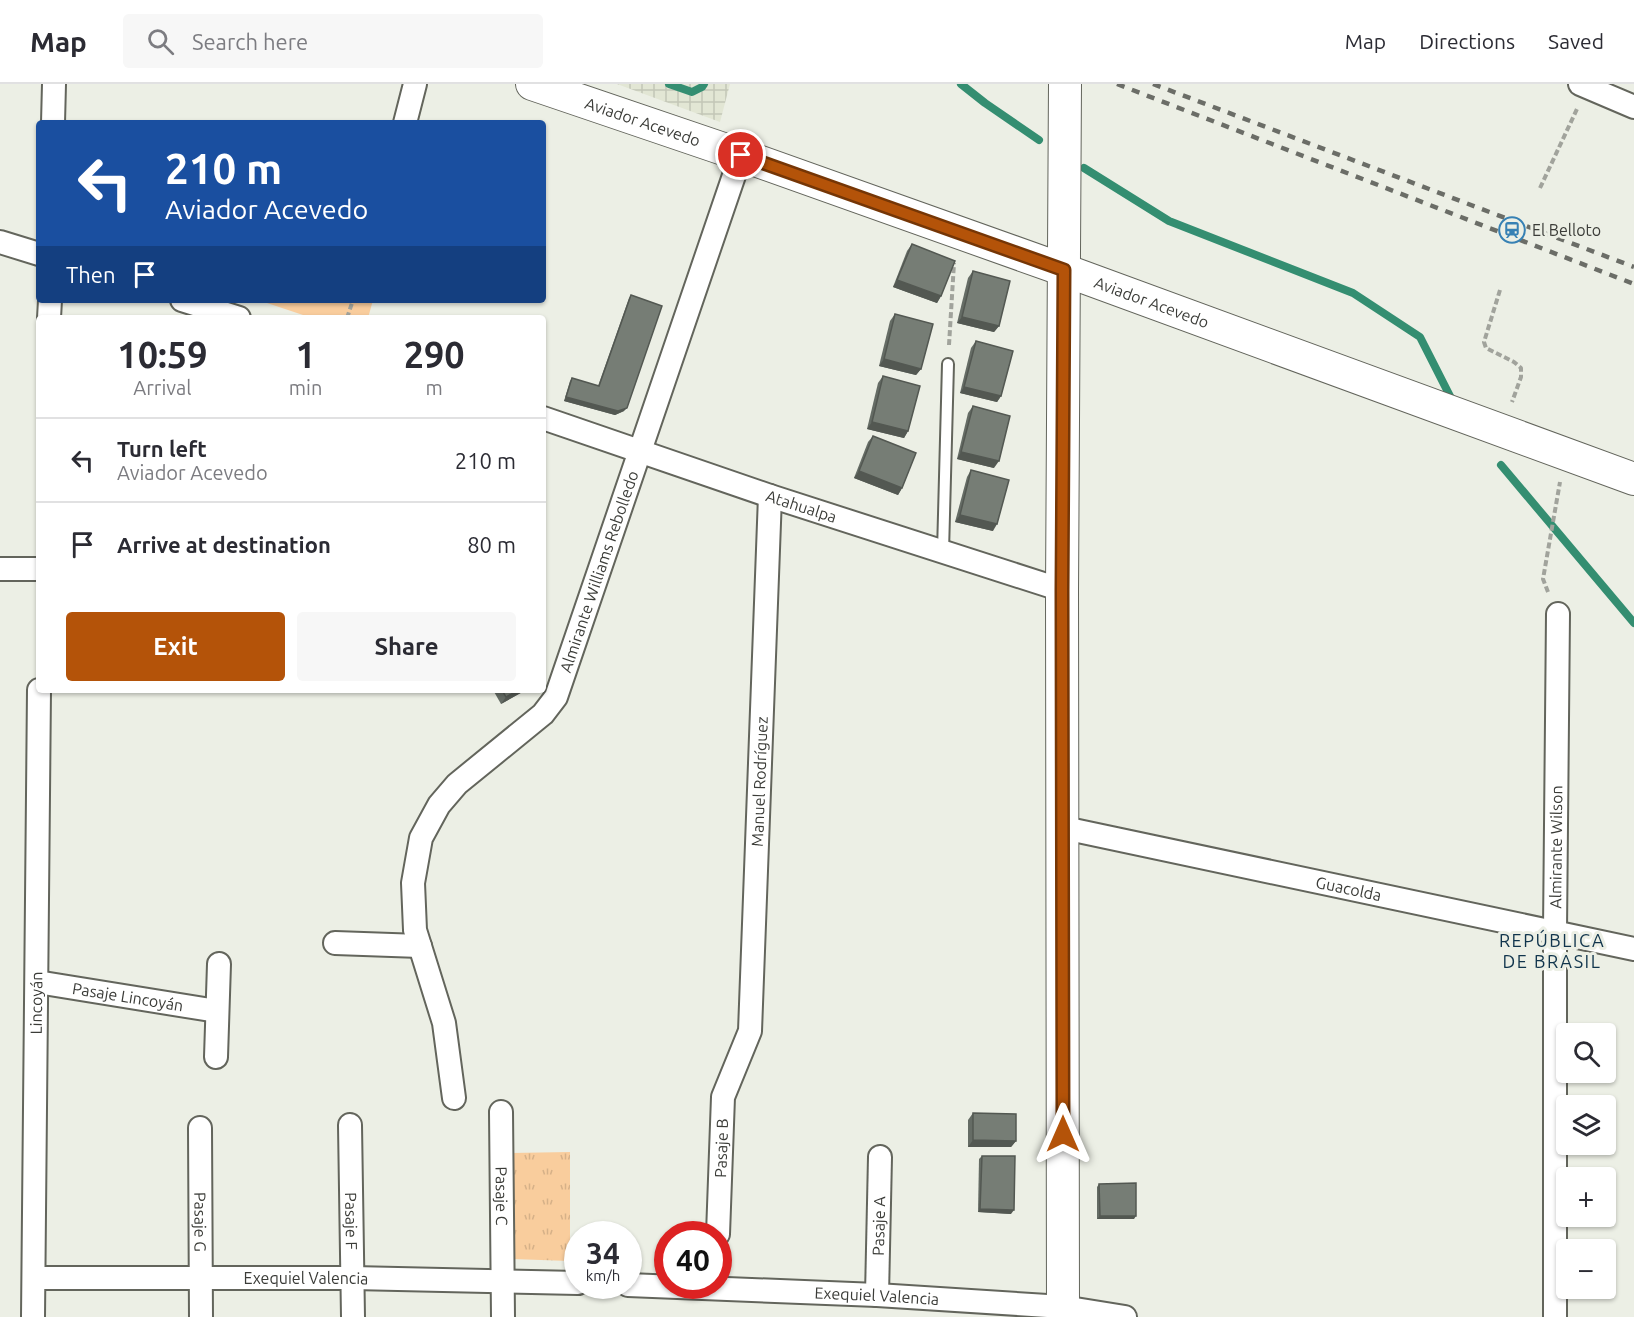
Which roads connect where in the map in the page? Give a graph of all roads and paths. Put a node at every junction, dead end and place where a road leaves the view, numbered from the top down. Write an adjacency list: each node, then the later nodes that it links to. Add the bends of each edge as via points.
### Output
1 (54, 84): 7 (street)
2 (415, 84): 8 (street)
3 (532, 84): 9 (main road, Aviador Acevedo)
4 (1065, 84): 14 (main road)
5 (1585, 85): 6 (street); 10 (path)
6 (1634, 107)
7 (53, 120)
8 (406, 120)
9 (741, 155): 11 (main road, Aviador Acevedo); 21 (street, Almirante Williams Rebolledo)
10 (1540, 188)
11 (956, 232): 14 (main road, Aviador Acevedo); 18 (path)
12 (0, 242): 13 (street)
13 (36, 253)
14 (1064, 270): 20 (main road, Aviador Acevedo); 28 (main road)
15 (1500, 290): 20 (path, via 1484,342 1486,348 1521,368)
16 (192, 303): 17 (street)
17 (230, 315)
18 (948, 364): 25 (lane)
19 (546, 419): 21 (street, Atahualpa)
20 (1502, 431): 22 (main road, Aviador Acevedo)
21 (640, 451): 24 (street, Atahualpa); 34 (street, Almirante Williams Rebolledo, via 556,697 543,714 457,784 439,805 421,838 413,883 415,930)
22 (1565, 454): 23 (main road, Aviador Acevedo); 29 (path, via 1543,579)
23 (1634, 479)
24 (770, 496): 25 (street, Atahualpa); 40 (street, Manuel Rodríguez, via 750,1032)
25 (943, 552): 28 (street, Atahualpa)
26 (0, 569): 27 (street)
27 (36, 569)
28 (1062, 590): 31 (main road)
29 (1558, 614): 32 (street, Almirante Wilson)
30 (39, 693): 37 (street, Lincoyán)
31 (1064, 828): 32 (street, Guacolda); 54 (main road)
32 (1555, 931): 35 (street, Guacolda); 60 (street, Almirante Wilson)
33 (334, 943): 34 (street)
34 (420, 946): 41 (street, Almirante Williams Rebolledo, via 444,1023)
35 (1634, 949)
36 (219, 964): 38 (street)
37 (37, 982): 38 (street, Pasaje Lincoyán); 48 (street, Lincoyán)
38 (217, 1011): 39 (street)
39 (216, 1057)
40 (737, 1065): 46 (street, Pasaje B, via 723,1097)
41 (454, 1098)
42 (501, 1112): 50 (street, Pasaje C)
43 (350, 1125): 49 (street, Pasaje F)
44 (200, 1128): 47 (street, Pasaje G)
45 (880, 1156): 53 (street, Pasaje A)
46 (718, 1221)
47 (201, 1277): 48 (street, Exequiel Valencia); 49 (street, Exequiel Valencia); 56 (street, Pasaje G)
48 (34, 1278): 55 (street, Lincoyán)
49 (353, 1278): 50 (street, Exequiel Valencia); 57 (street, Pasaje F)
50 (503, 1280): 51 (street, Exequiel Valencia); 58 (street, Pasaje C)
51 (564, 1282)
52 (732, 1288): 53 (street, Exequiel Valencia)
53 (877, 1295): 54 (street, Exequiel Valencia)
54 (1063, 1312): 59 (street, Exequiel Valencia)
55 (33, 1317)
56 (201, 1317)
57 (353, 1317)
58 (503, 1317)
59 (1125, 1317)
60 (1555, 1317)

